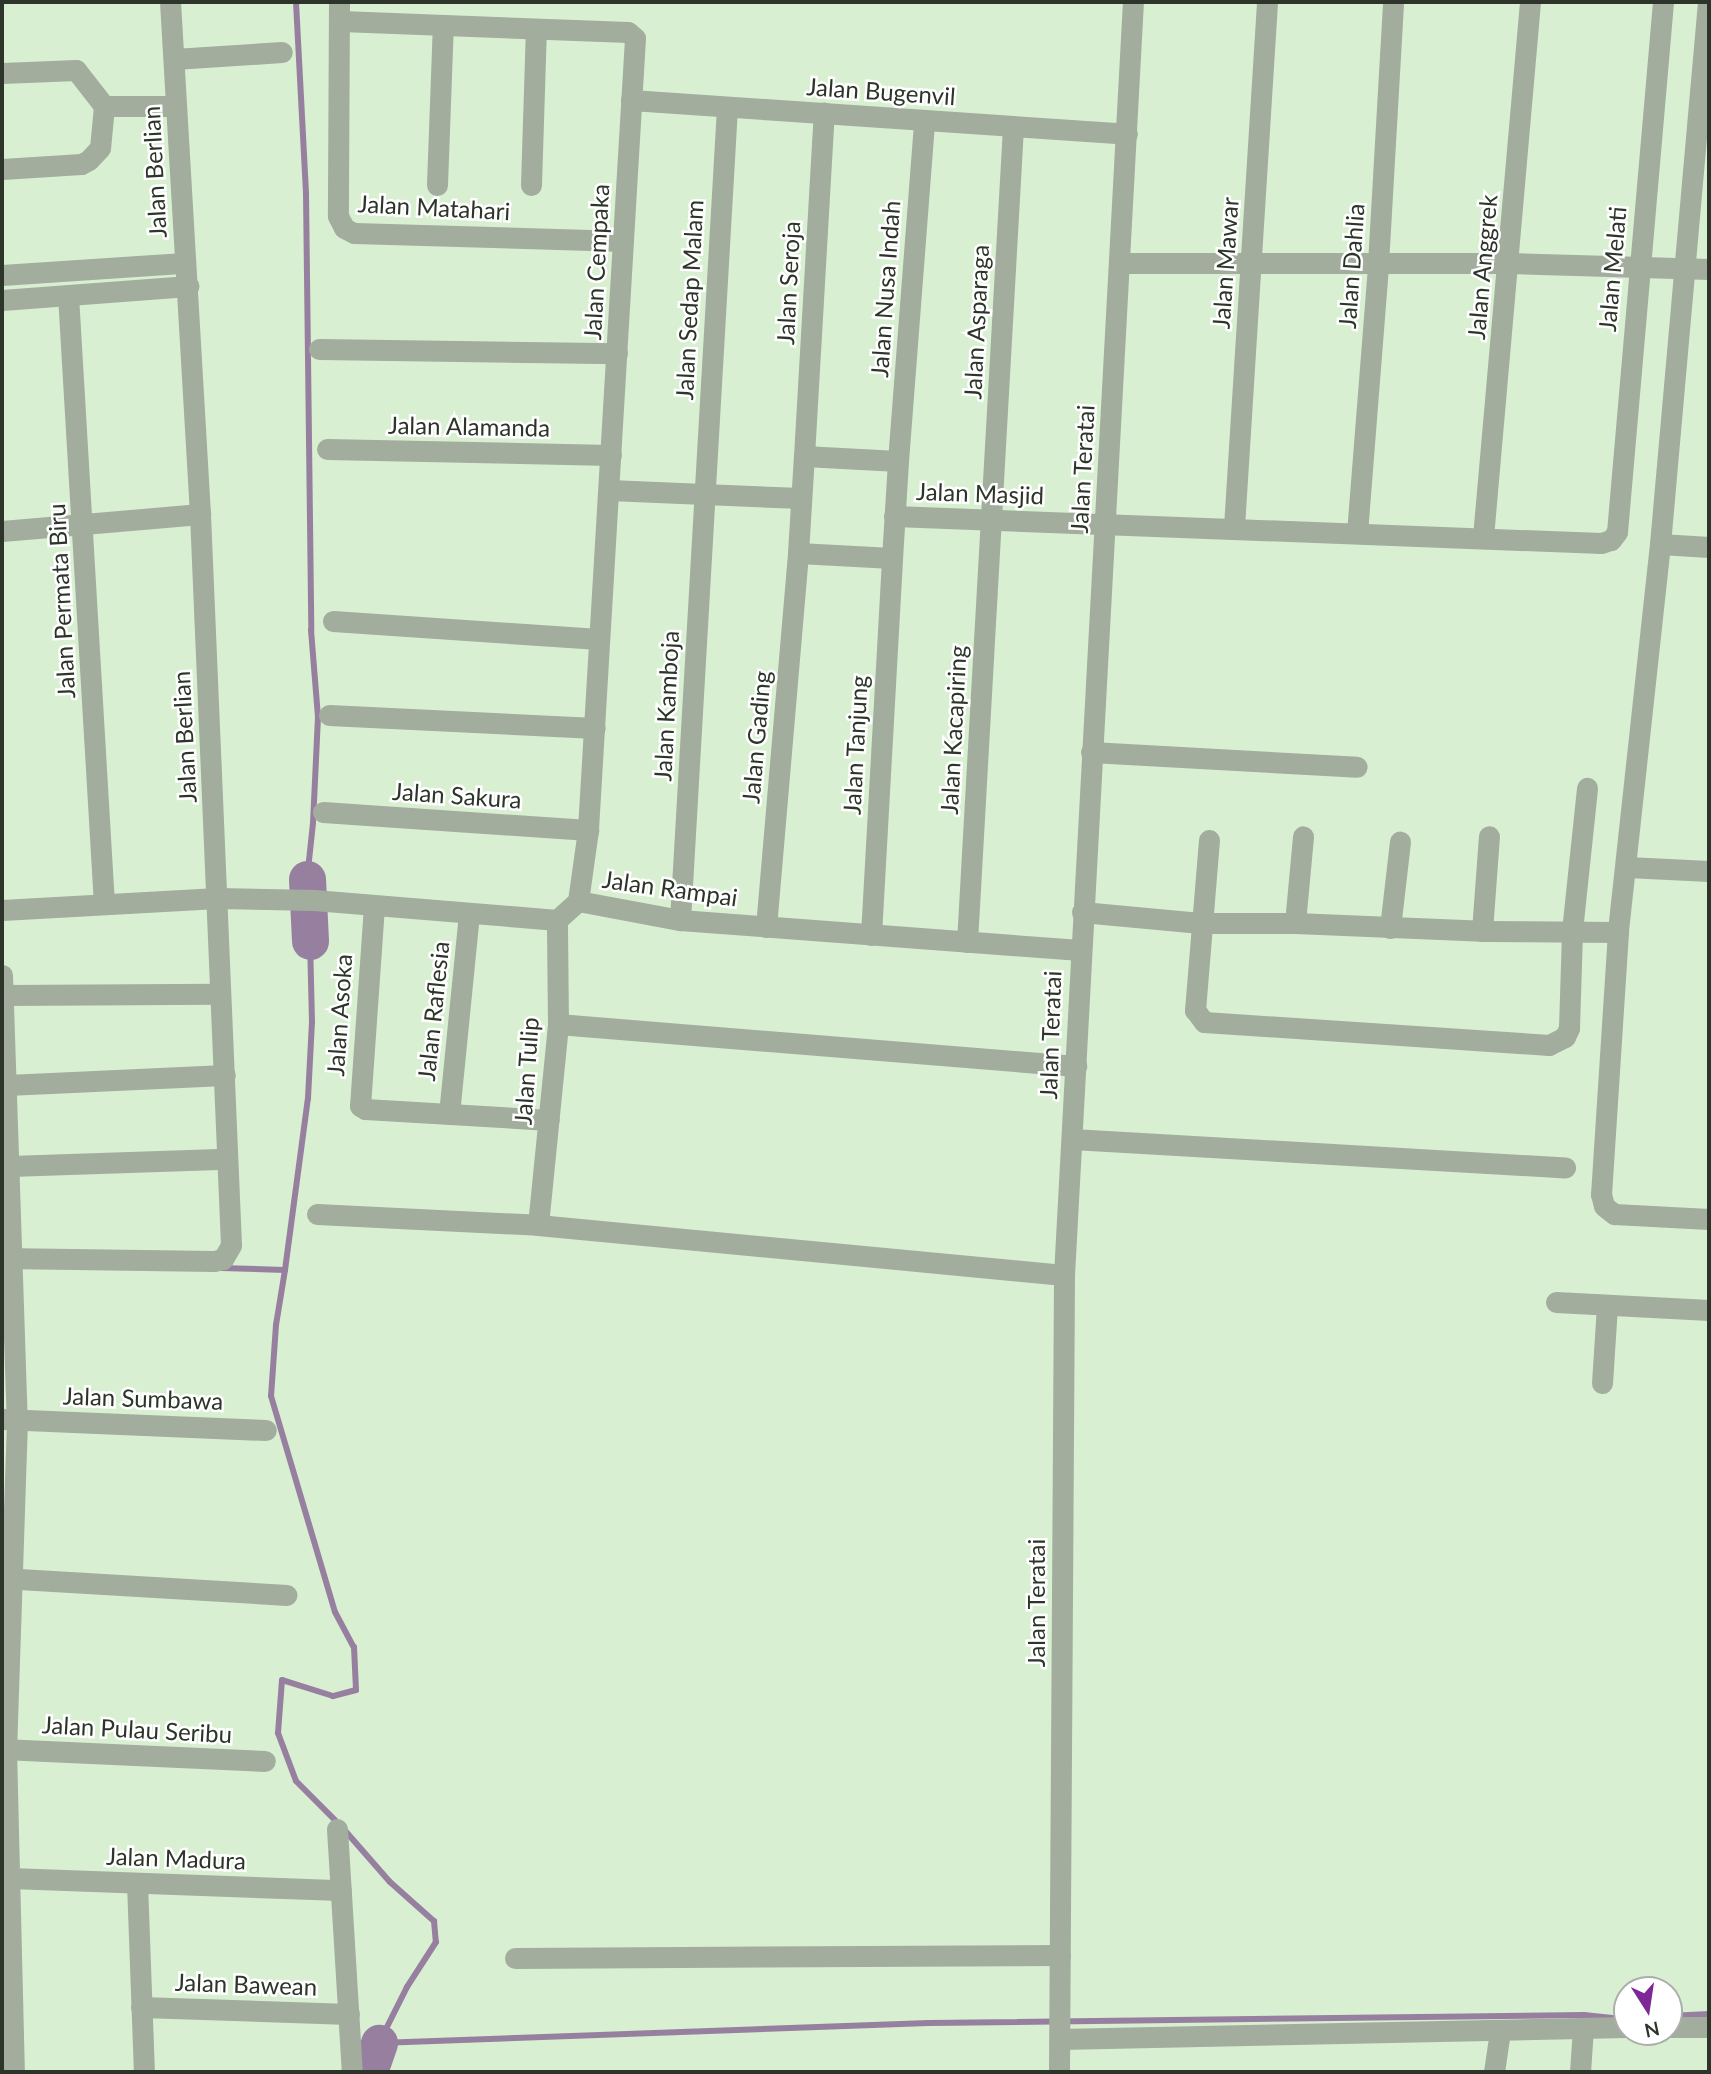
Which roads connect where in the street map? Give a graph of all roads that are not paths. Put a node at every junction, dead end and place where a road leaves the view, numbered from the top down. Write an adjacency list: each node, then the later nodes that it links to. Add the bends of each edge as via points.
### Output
1 (170, 2): 13 (street, Jalan Berlian)
2 (1133, 2): 3 (street); 22 (street, Jalan Teratai)
3 (1145, 2)
4 (1267, 2): 30 (street, Jalan Mawar)
5 (1393, 2): 31 (street, Jalan Dahlia)
6 (1530, 2): 29 (street, Jalan Anggrek)
7 (1663, 2): 32 (street, Jalan Melati)
8 (1708, 2): 33 (street)
9 (340, 12): 10 (street); 26 (street, Jalan Matahari, via 338,216 344,228 354,233)
10 (443, 25): 11 (street); 24 (street)
11 (536, 29): 15 (street, Jalan Cempaka, via 628,33 635,38); 25 (street)
12 (282, 52): 13 (street)
13 (174, 59): 17 (street, Jalan Berlian)
14 (2, 73): 16 (street, via 76,70)
15 (631, 100): 18 (street, Jalan Bugenvil); 26 (street, Jalan Cempaka)
16 (104, 106): 17 (street); 23 (street, via 100,148 89,160)
17 (176, 106): 27 (street, Jalan Berlian)
18 (727, 107): 19 (street, Jalan Bugenvil); 46 (street, Jalan Sedap Malam)
19 (824, 113): 20 (street, Jalan Bugenvil); 43 (street, Jalan Seroja)
20 (924, 120): 21 (street, Jalan Bugenvil); 44 (street, Jalan Nusa Indah)
21 (1013, 126): 22 (street, Jalan Bugenvil); 50 (street, Jalan Asparaga)
22 (1127, 134): 28 (street, Jalan Teratai)
23 (2, 169)
24 (437, 185)
25 (531, 185)
26 (623, 241): 40 (street, Jalan Cempaka)
27 (185, 263): 35 (street); 36 (street, Jalan Berlian)
28 (1120, 263): 30 (street); 51 (street, Jalan Teratai)
29 (1509, 263): 31 (street); 32 (street); 56 (street, Jalan Anggrek)
30 (1252, 264): 31 (street); 53 (street, Jalan Mawar)
31 (1378, 264): 55 (street, Jalan Dahlia)
32 (1643, 265): 33 (street); 57 (street, Jalan Melati, via 1617,532)
33 (1681, 266): 34 (street); 58 (street)
34 (1709, 269)
35 (2, 275)
36 (188, 286): 37 (street); 48 (street, Jalan Berlian)
37 (68, 295): 38 (street); 52 (street, Jalan Permata Biru)
38 (2, 300)
39 (318, 349): 40 (street)
40 (617, 353): 42 (street, Jalan Cempaka)
41 (327, 449): 42 (street, Jalan Alamanda)
42 (611, 455): 45 (street, Jalan Cempaka)
43 (804, 456): 44 (street); 47 (street, Jalan Seroja)
44 (898, 461): 49 (street, Jalan Nusa Indah)
45 (608, 490): 46 (street); 63 (street)
46 (704, 496): 47 (street); 85 (street, Jalan Kamboja)
47 (801, 498): 60 (street, Jalan Gading)
48 (200, 514): 52 (street); 77 (street, Jalan Berlian)
49 (894, 516): 50 (street, Jalan Masjid); 61 (street, Jalan Tanjung)
50 (990, 521): 51 (street, Jalan Masjid); 93 (street, Jalan Kacapiring)
51 (1106, 523): 53 (street, Jalan Masjid); 66 (street, Jalan Teratai)
52 (83, 525): 54 (street); 79 (street, Jalan Permata Biru)
53 (1234, 527): 55 (street, Jalan Masjid)
54 (2, 531)
55 (1357, 533): 56 (street, Jalan Masjid)
56 (1483, 537): 57 (street, Jalan Masjid)
57 (1611, 540)
58 (1661, 544): 59 (street); 75 (street)
59 (1709, 547)
60 (798, 553): 61 (street); 88 (street, Jalan Gading)
61 (892, 558): 92 (street, Jalan Tanjung)
62 (332, 621): 63 (street)
63 (598, 639): 65 (street)
64 (329, 715): 65 (street)
65 (595, 728): 70 (street)
66 (1091, 752): 67 (street); 82 (street, Jalan Teratai)
67 (1357, 767)
68 (1587, 788): 91 (street)
69 (323, 813): 70 (street, Jalan Sakura)
70 (588, 830): 78 (street)
71 (1303, 836): 87 (street)
72 (1489, 836): 90 (street)
73 (1209, 840): 86 (street)
74 (1400, 842): 89 (street)
75 (1627, 867): 76 (street); 91 (street)
76 (1709, 871)
77 (218, 898): 79 (street); 80 (street); 97 (street, Jalan Berlian)
78 (578, 901): 84 (street, Jalan Rampai); 85 (street, Jalan Rampai)
79 (104, 904): 81 (street)
80 (374, 906): 83 (street); 102 (street, Jalan Asoka, via 359,1101 365,1109)
81 (2, 910)
82 (1082, 912): 86 (street); 94 (street, Jalan Teratai)
83 (469, 914): 84 (street); 102 (street, Jalan Raflesia)
84 (557, 920): 98 (street, Jalan Tulip)
85 (680, 920): 88 (street, Jalan Rampai)
86 (1200, 923): 87 (street); 91 (street, via 1195,1010 1204,1022 1549,1045 1565,1037 1569,1028)
87 (1295, 923): 89 (street)
88 (766, 927): 92 (street, Jalan Rampai)
89 (1390, 928): 90 (street)
90 (1482, 931): 91 (street)
91 (1592, 931): 109 (street, via 1604,1206 1614,1214)
92 (871, 935): 93 (street, Jalan Rampai)
93 (967, 942): 94 (street, Jalan Rampai)
94 (1080, 950): 99 (street, Jalan Teratai)
95 (2, 975): 96 (street)
96 (3, 995): 97 (street); 101 (street)
97 (219, 995): 100 (street, Jalan Berlian)
98 (558, 1024): 99 (street); 103 (street, Jalan Tulip)
99 (1076, 1066): 104 (street, Jalan Teratai)
100 (225, 1075): 101 (street); 105 (street, Jalan Berlian)
101 (7, 1085): 106 (street)
102 (449, 1114): 103 (street, Jalan Asoka)
103 (549, 1120): 110 (street, Jalan Tulip)
104 (1072, 1139): 107 (street); 112 (street, Jalan Teratai)
105 (226, 1159): 106 (street); 111 (street, Jalan Berlian, via 231,1245 223,1259)
106 (10, 1166): 111 (street)
107 (1565, 1167)
108 (317, 1214): 110 (street)
109 (1709, 1219)
110 (538, 1225): 112 (street)
111 (11, 1263): 117 (street)
112 (1065, 1275): 127 (street, Jalan Teratai)
113 (1556, 1302): 114 (street)
114 (1607, 1305): 115 (street); 116 (street)
115 (1709, 1310)
116 (1602, 1382)
117 (10, 1419): 118 (street, Jalan Sumbawa); 119 (street)
118 (266, 1430)
119 (6, 1578): 120 (street); 121 (street)
120 (286, 1595)
121 (4, 1749): 122 (street, Jalan Pulau Seribu); 124 (street)
122 (265, 1761)
123 (337, 1829): 126 (street)
124 (10, 1878): 125 (street, Jalan Madura); 137 (street)
125 (137, 1883): 126 (street, Jalan Madura); 129 (street)
126 (341, 1890): 130 (street)
127 (1060, 1955): 128 (street); 131 (street, Jalan Teratai)
128 (515, 1958)
129 (142, 2007): 130 (street, Jalan Bawean); 138 (street)
130 (349, 2014): 139 (street)
131 (1060, 2025): 136 (street); 140 (street, Jalan Teratai)
132 (1613, 2027): 135 (street)
133 (1683, 2027): 134 (street)
134 (1709, 2027)
135 (1583, 2028): 136 (street); 142 (street)
136 (1500, 2031): 141 (street)
137 (14, 2072)
138 (144, 2072)
139 (352, 2072)
140 (1059, 2072)
141 (1494, 2072)
142 (1580, 2072)

